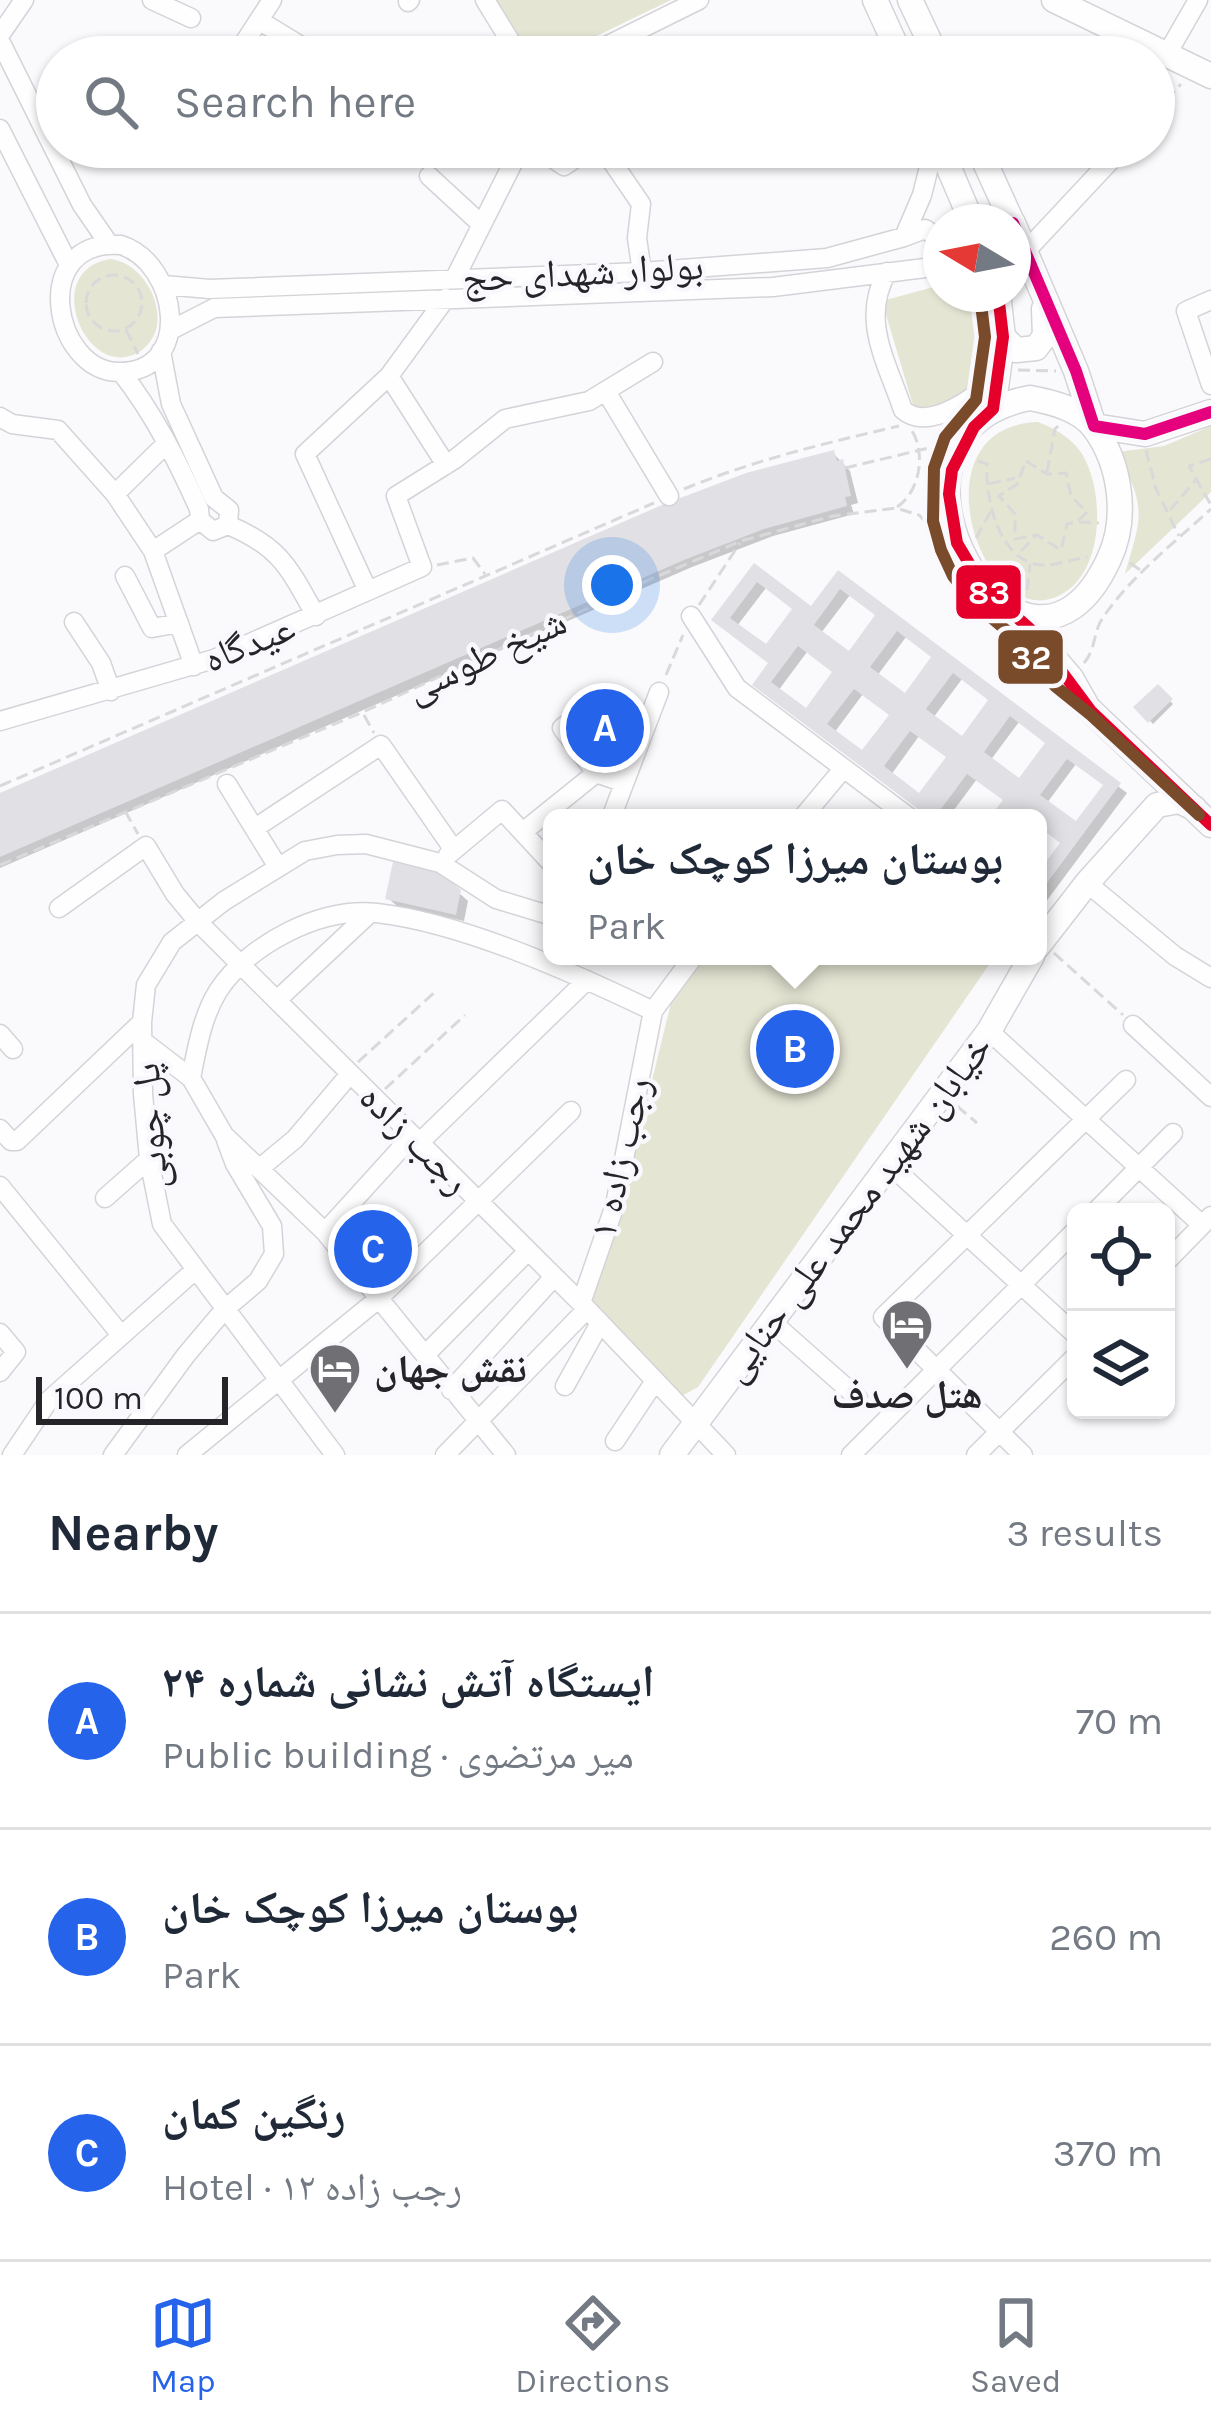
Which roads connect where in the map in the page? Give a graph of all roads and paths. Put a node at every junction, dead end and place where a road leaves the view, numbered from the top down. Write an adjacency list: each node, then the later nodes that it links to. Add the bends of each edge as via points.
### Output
1 (24, 0): 19 (street)
2 (152, 0): 10 (street)
3 (272, 0): 11 (street)
4 (485, 0): 14 (street)
5 (699, 0): 15 (street)
6 (875, 0): 16 (main road)
7 (910, 0): 17 (main road)
8 (1054, 0): 18 (main road)
9 (1198, 0): 20 (street)
10 (190, 18)
11 (260, 22): 12 (street); 13 (street)
12 (250, 36)
13 (284, 36)
14 (507, 36)
15 (626, 36)
16 (891, 36)
17 (927, 36)
18 (1129, 36)
19 (0, 38): 24 (street)
20 (1175, 40)
21 (1175, 58): 22 (main road)
22 (1203, 72): 23 (path)
23 (1175, 95)
24 (36, 111)
25 (0, 129): 41 (street)
26 (64, 168): 39 (street)
27 (510, 168): 36 (street)
28 (616, 168): 44 (street, via 641,204)
29 (930, 168): 38 (street)
30 (947, 168): 34 (main road)
31 (988, 168): 35 (main road)
32 (1104, 168): 40 (street)
33 (429, 176): 36 (street)
34 (964, 204)
35 (1004, 204)
36 (481, 224): 46 (street)
37 (923, 230): 38 (street, بولوار شهدای حج)
38 (904, 237): 44 (street, بولوار شهدای حج, via 827,258)
39 (110, 244): 41 (street); 47 (street, via 142,254)
40 (1031, 246)
41 (69, 265): 59 (street, via 58,298 79,354)
42 (923, 265): 45 (street, بولوار شهدای حج)
43 (1031, 266): 48 (main road)
44 (642, 272): 46 (street, بولوار شهدای حج)
45 (887, 272): 49 (street, بولوار شهدای حج, via 773,287); 68 (street, via 873,321)
46 (455, 278): 47 (street, بولوار شهدای حج)
47 (163, 285): 53 (street)
48 (1041, 290): 54 (main road, via 1041,343 1024,352); 58 (main road)
49 (446, 298): 53 (street, بولوار شهدای حج, via 214,308); 61 (street)
50 (1211, 299): 62 (street, via 1186,311)
51 (1000, 312): 54 (main road)
52 (126, 329): 52 (path, via 141,313 140,290 124,275 101,276 86,292 87,315 103,330); 57 (path)
53 (171, 330): 55 (street)
54 (1003, 337): 60 (main road)
55 (161, 351): 57 (street); 86 (street, via 171,404 214,498 229,510)
56 (653, 362): 63 (street)
57 (143, 366): 59 (street)
58 (1076, 371): 60 (path); 67 (main road)
59 (121, 372): 71 (street)
60 (998, 373): 64 (main road); 68 (street, via 964,403)
61 (389, 376): 73 (street); 98 (street, via 305,454)
62 (1211, 386)
63 (607, 393): 73 (street, via 505,418); 80 (street)
64 (993, 409): 67 (main road, via 1030,398); 70 (main road)
65 (1211, 412): 69 (main road)
66 (0, 417): 79 (street, via 58,430)
67 (1084, 419): 69 (main road); 75 (path, via 1055,429); 87 (main road, via 1117,482)
68 (905, 421): 80 (path); 82 (path, via 920,446 912,495)
69 (1145, 434): 83 (path)
70 (963, 441): 74 (path); 78 (path, via 987,464); 94 (main road, via 946,488)
71 (167, 442): 79 (street); 84 (street)
72 (1211, 459): 77 (path, via 1189,466)
73 (446, 465): 95 (street, via 396,496)
74 (845, 468)
75 (1047, 474): 76 (path, via 1026,460); 85 (path, via 1066,473 1071,496 1087,512)
76 (1016, 478): 78 (path); 88 (path, via 1000,496 1015,514 1016,539)
77 (1196, 480): 81 (path); 83 (path)
78 (986, 484): 91 (path, via 1001,535)
79 (115, 494): 90 (street)
80 (669, 496): 96 (path)
81 (1211, 507): 89 (path)
82 (896, 508): 94 (path, via 919,515); 109 (path, شیخ طوسی, via 741,542)
83 (1168, 512): 89 (path)
84 (200, 520): 86 (street, via 213,531); 90 (street)
85 (1077, 522): 87 (path); 88 (path, via 1067,524 1060,550)
86 (228, 525): 99 (street, via 284,558)
87 (1120, 527): 92 (main road)
88 (1036, 535): 91 (path)
89 (1180, 538): 105 (path, via 1099,623 1094,652)
90 (153, 551): 103 (street)
91 (1020, 553): 93 (path)
92 (1112, 553): 93 (path); 101 (main road, via 1076,604)
93 (1030, 562): 101 (path)
94 (967, 563): 101 (main road)
95 (422, 567): 96 (path, via 473,558); 98 (street, عیدگاه)
96 (486, 575): 116 (path)
97 (125, 577): 103 (street, via 152,628)
98 (367, 589): 99 (street, عیدگاه)
99 (316, 616): 104 (street, عیدگاه)
100 (691, 616): 112 (street, via 737,688)
101 (1018, 616): 105 (main road)
102 (74, 622): 106 (street)
103 (179, 623): 104 (street)
104 (194, 666): 106 (street, عیدگاه)
105 (1071, 678): 122 (main road, via 1099,697)
106 (111, 691): 110 (street, عیدگاه)
107 (658, 692): 114 (street)
108 (607, 694): 113 (street, via 562,728)
109 (363, 712): 111 (path); 121 (path, شیخ طوسی)
110 (0, 721)
111 (381, 745): 124 (street); 128 (street)
112 (844, 769): 119 (street); 120 (street)
113 (596, 773): 114 (street); 117 (street)
114 (622, 782): 118 (street)
115 (226, 784): 124 (street)
116 (1, 785)
117 (551, 809)
118 (614, 809)
119 (810, 809)
120 (898, 809)
121 (125, 811): 126 (path); 129 (path, شیخ طوسی)
122 (1205, 812): 131 (main road, خیابان شهید محمد علی حنایی, via 1179,801 1157,805)
123 (543, 816): 125 (street)
124 (255, 828): 130 (street)
125 (524, 831): 127 (street); 128 (street, via 499,810)
126 (146, 846): 132 (street); 135 (street, رجب زاده)
127 (543, 853)
128 (447, 856): 130 (street, پل چوبی, via 366,844 305,851); 134 (street, via 496,899)
129 (0, 865)
130 (278, 867): 135 (street, پل چوبی)
131 (1087, 883): 136 (main road, خیابان شهید محمد علی حنایی); 143 (street)
132 (59, 908)
133 (370, 913): 138 (street); 139 (street, via 322,919); 146 (street)
134 (543, 913)
135 (199, 922): 139 (street, رجب زاده); 151 (street, پل چوبی, via 159,959 146,986)
136 (1047, 929)
137 (1047, 942): 149 (path)
138 (543, 957)
139 (241, 965): 146 (street, رجب زاده); 153 (street, via 202,1028)
140 (568, 965): 144 (street)
141 (687, 965): 147 (street)
142 (1025, 965): 150 (main road, خیابان شهید محمد علی حنایی)
143 (1211, 978)
144 (587, 980): 147 (street); 164 (street)
145 (436, 991): 152 (path)
146 (277, 1000): 152 (street, رجب زاده)
147 (653, 1011): 184 (street, رجب زاده ۱)
148 (465, 1015): 157 (path)
149 (1133, 1024): 156 (street)
150 (988, 1031): 155 (main road, خیابان شهید محمد علی حنایی); 159 (street)
151 (143, 1032): 153 (street); 161 (street, via 17,1141); 165 (street, پل چوبی)
152 (349, 1073): 157 (street, رجب زاده); 167 (street)
153 (190, 1078): 163 (street)
154 (1126, 1080): 159 (street)
155 (942, 1094): 160 (path); 166 (main road, خیابان شهید محمد علی حنایی)
156 (1211, 1096)
157 (375, 1099): 164 (street, رجب زاده)
158 (571, 1111): 171 (street)
159 (1086, 1120): 168 (street); 175 (street)
160 (977, 1124)
161 (0, 1129)
162 (1173, 1133): 168 (street)
163 (224, 1136): 167 (street); 183 (street, via 275,1241 258,1281)
164 (416, 1140): 171 (street, رجب زاده); 174 (street)
165 (149, 1159): 170 (street); 179 (street, پل چوبی, via 161,1224)
166 (890, 1164): 175 (street); 185 (main road, خیابان شهید محمد علی حنایی)
167 (260, 1168): 174 (street)
168 (1139, 1168): 172 (street); 173 (street)
169 (0, 1186): 188 (street)
170 (105, 1198)
171 (479, 1202): 177 (street, رجب زاده); 182 (street)
172 (1103, 1203)
173 (1206, 1220): 178 (street)
174 (325, 1232): 182 (street)
175 (967, 1235): 181 (street); 191 (street, via 883,1317)
176 (1067, 1240): 181 (street)
177 (528, 1251): 180 (street, رجب زاده); 189 (street)
178 (1175, 1253)
179 (194, 1271): 183 (street, پل چوبی); 188 (street)
180 (554, 1277): 184 (street, رجب زاده); 196 (street)
181 (1022, 1285): 186 (street); 191 (street)
182 (376, 1300): 189 (street); 194 (street)
183 (224, 1310): 194 (street); 203 (street)
184 (589, 1312): 193 (street, رجب زاده); 195 (street); 198 (street)
185 (772, 1322): 197 (street); 199 (main road, خیابان شهید محمد علی حنایی)
186 (1067, 1327)
187 (0, 1333): 192 (street, via 16,1352)
188 (121, 1335): 202 (street, via 49,1400)
189 (425, 1355): 196 (street)
190 (1067, 1365): 200 (street)
191 (936, 1370): 200 (street); 210 (street)
192 (0, 1372)
193 (655, 1381): 199 (street, رجب زاده); 201 (street)
194 (280, 1382): 204 (street); 205 (street)
195 (565, 1386)
196 (451, 1390): 198 (street)
197 (857, 1398)
198 (478, 1422): 206 (street); 207 (street)
199 (695, 1424): 208 (main road, خیابان شهید محمد علی حنایی); 209 (street, رجب زاده)
200 (999, 1432): 211 (street); 212 (street)
201 (616, 1441)
202 (12, 1455)
203 (113, 1455)
204 (187, 1455)
205 (335, 1455)
206 (445, 1455)
207 (506, 1455)
208 (672, 1455)
209 (726, 1455)
210 (851, 1455)
211 (976, 1455)
212 (1023, 1455)

